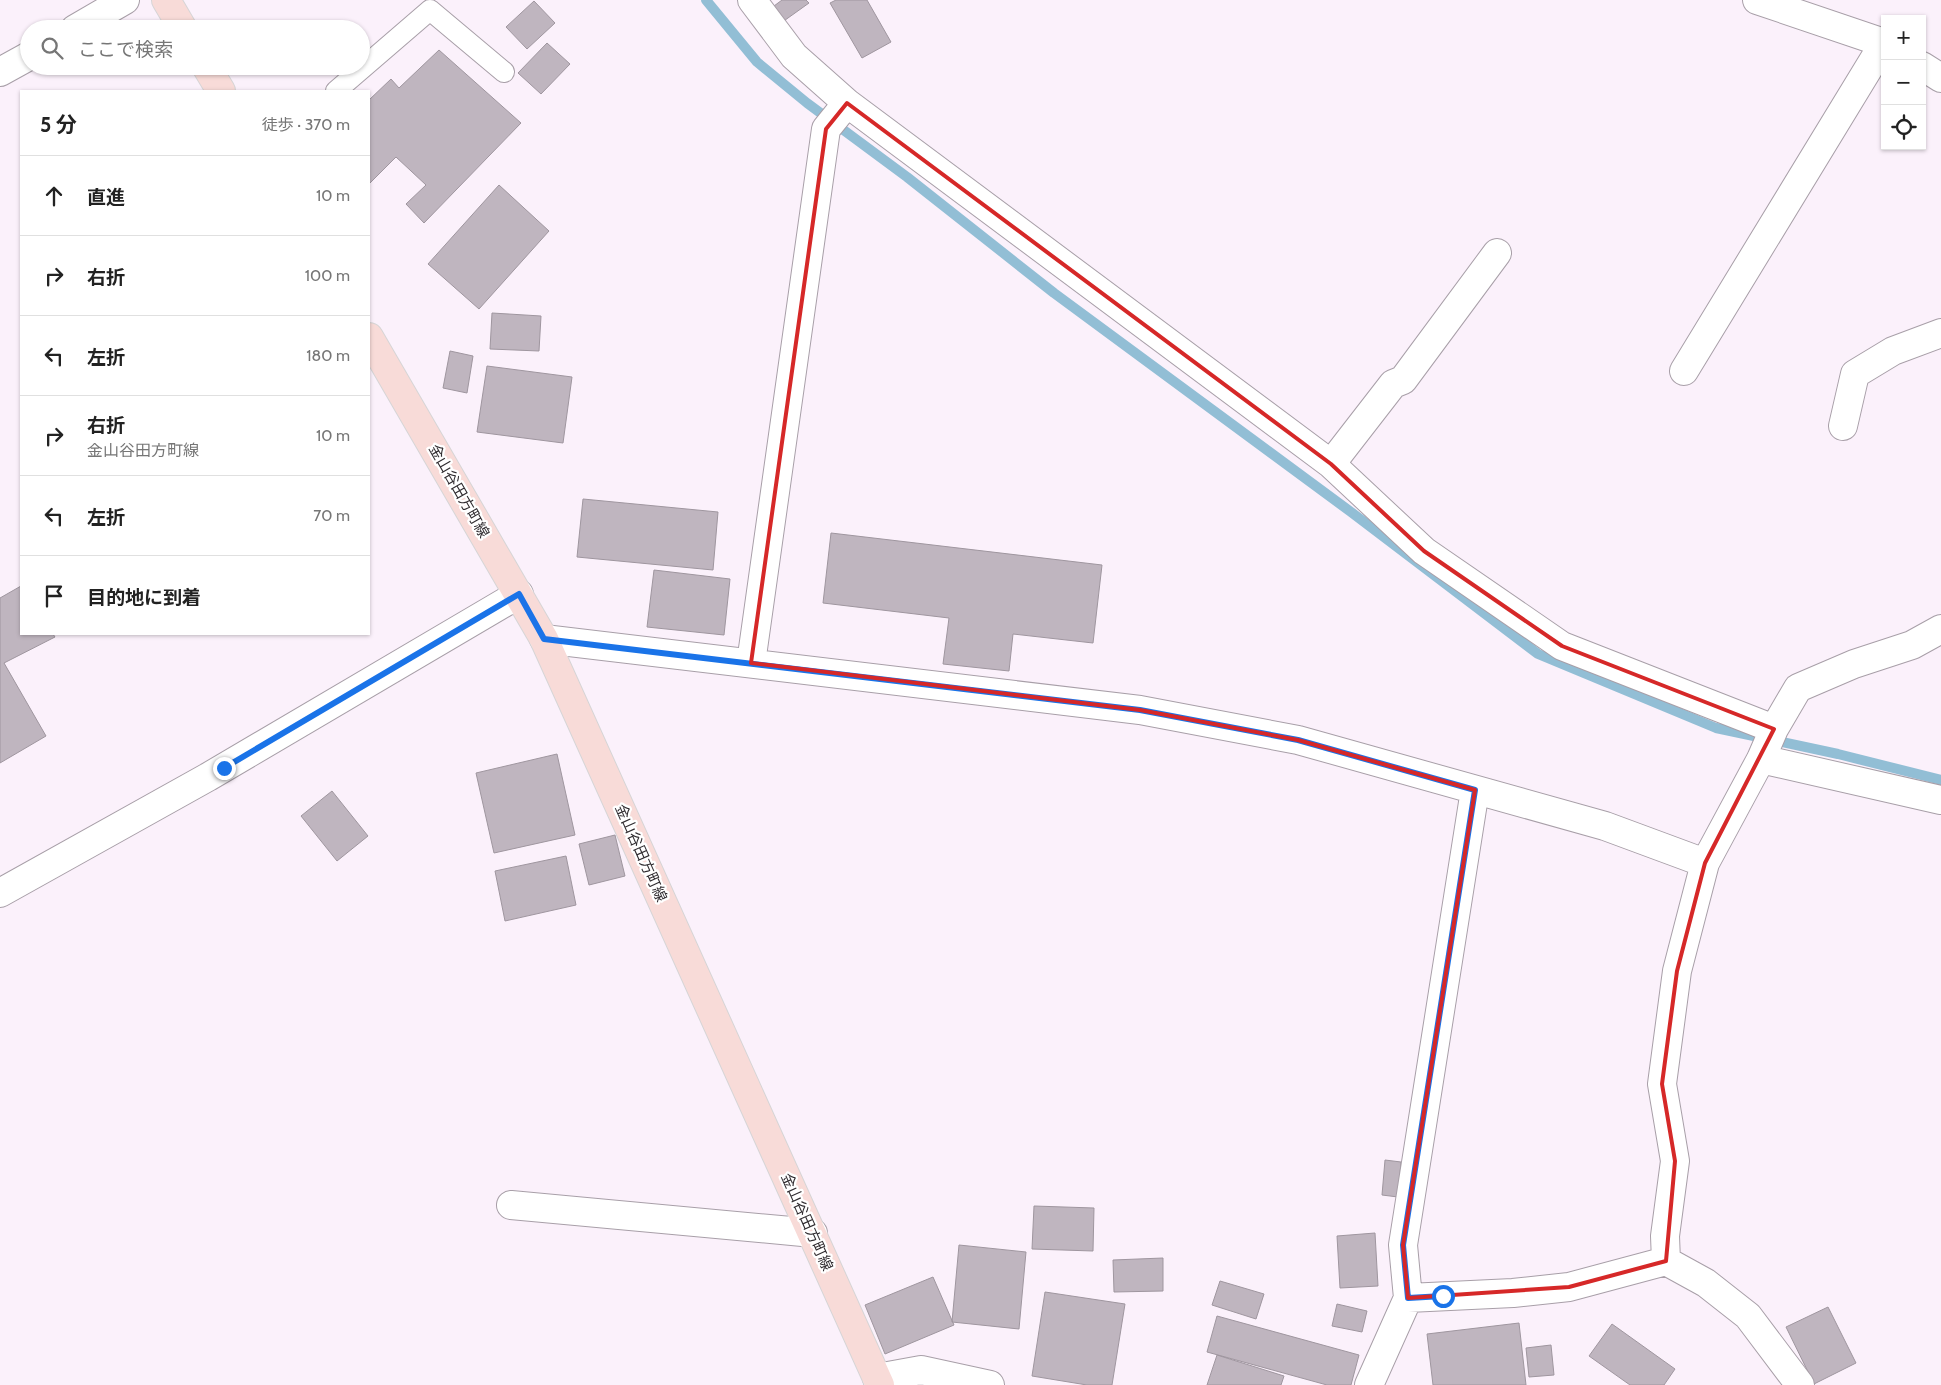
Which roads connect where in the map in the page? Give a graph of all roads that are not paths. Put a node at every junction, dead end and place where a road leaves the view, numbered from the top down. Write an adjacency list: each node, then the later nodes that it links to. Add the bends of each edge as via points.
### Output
1 (125, 0): 5 (street)
2 (166, 0): 6 (main road)
3 (752, 0): 19 (street, via 794,56)
4 (1757, 0): 7 (street)
5 (91, 20)
6 (178, 20)
7 (1881, 42)
8 (1881, 48): 23 (street)
9 (20, 61): 12 (street)
10 (370, 62): 13 (lane, via 430,10)
11 (1926, 69): 16 (street)
12 (0, 72)
13 (504, 72)
14 (211, 75): 17 (main road)
15 (355, 75): 18 (lane)
16 (1941, 78)
17 (220, 90)
18 (337, 90)
19 (847, 103): 25 (street); 29 (street, via 826,129)
20 (1497, 253): 25 (street, via 1403,380 1393,384)
21 (1941, 333): 24 (street, via 1893,351 1854,374)
22 (370, 339): 26 (main road, 金山谷田方町線)
23 (1684, 371)
24 (1843, 426)
25 (1331, 464): 30 (street, via 1424,551 1562,646)
26 (519, 594): 28 (main road, 金山谷田方町線); 35 (street, via 208,777)
27 (1941, 629): 30 (street, via 1912,645 1854,664 1798,688)
28 (544, 639): 29 (street); 37 (main road, 金山谷田方町線)
29 (751, 663): 32 (street, via 1140,710 1298,740)
30 (1774, 729): 31 (street)
31 (1761, 759): 33 (street); 34 (street)
32 (1475, 790): 34 (street, via 1605,826); 39 (street, via 1403,1245)
33 (1941, 800)
34 (1706, 863): 38 (street, via 1677,971 1662,1084 1675,1162 1665,1236)
35 (0, 893)
36 (511, 1204): 37 (street)
37 (812, 1233): 40 (main road, 金山谷田方町線)
38 (1666, 1261): 39 (street, via 1569,1287); 43 (street, via 1706,1283 1748,1316)
39 (1408, 1298): 42 (street)
40 (879, 1382): 41 (street, via 920,1370)
41 (990, 1385)
42 (1369, 1385)
43 (1800, 1385)

